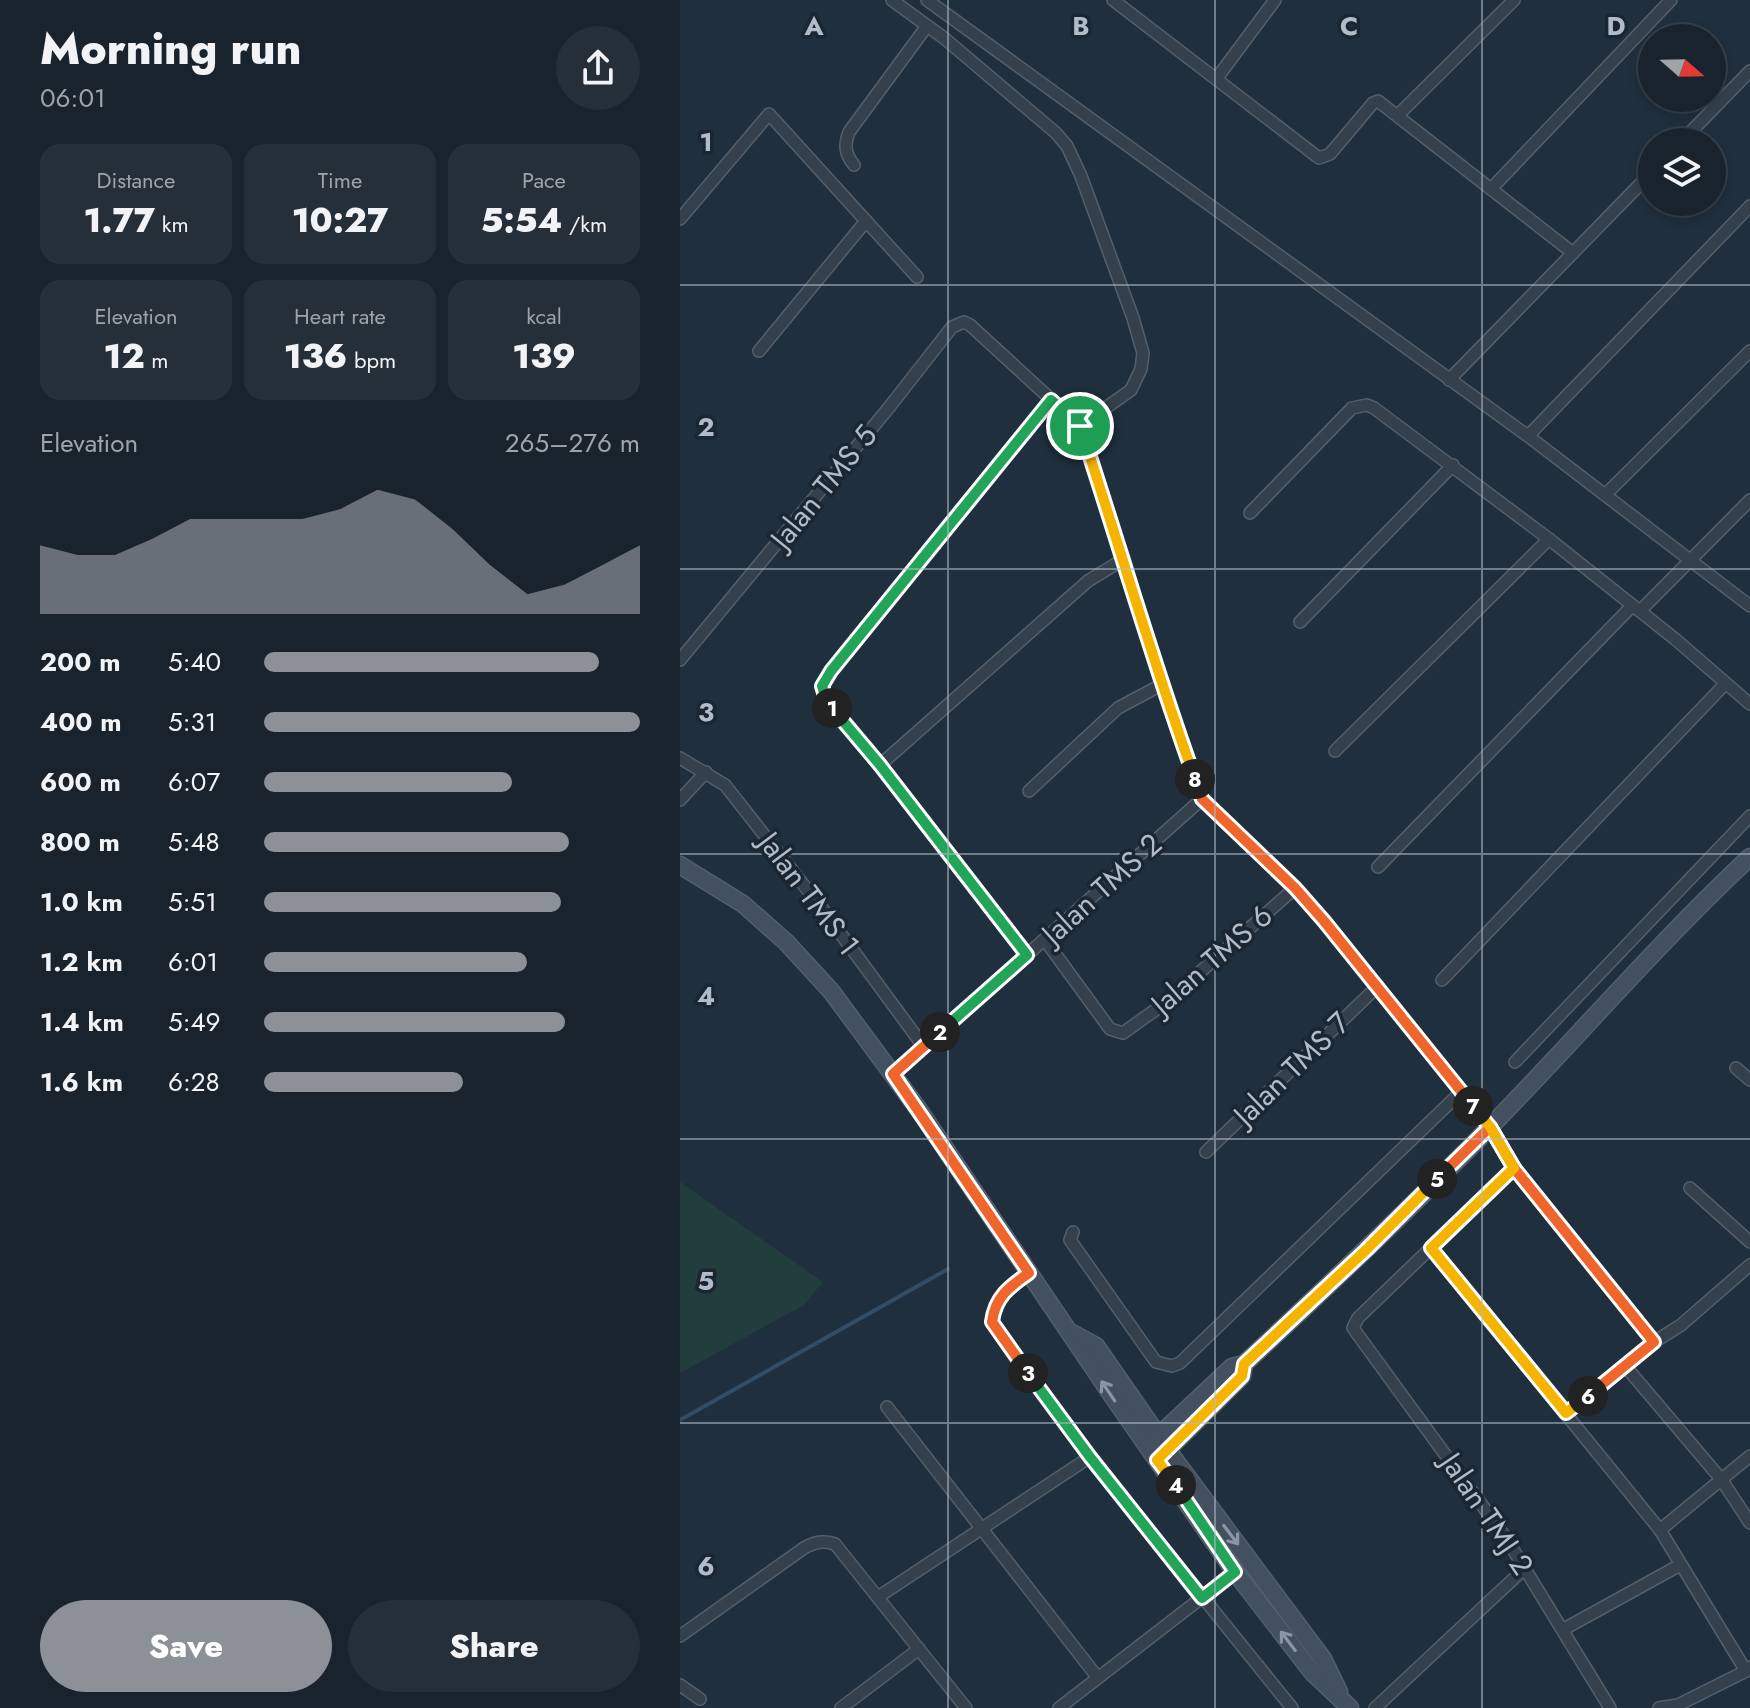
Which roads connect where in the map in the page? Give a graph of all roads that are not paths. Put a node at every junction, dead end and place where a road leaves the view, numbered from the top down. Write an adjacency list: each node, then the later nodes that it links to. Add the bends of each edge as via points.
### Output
1 (892, 0): 7 (street)
2 (927, 0): 8 (street)
3 (1113, 0): 11 (street)
4 (1275, 0): 11 (street)
5 (1514, 0): 12 (street)
6 (1671, 0): 16 (street)
7 (927, 26): 9 (street); 14 (street, via 849,132 847,155)
8 (988, 46): 9 (street); 24 (street)
9 (975, 64): 26 (street, via 1067,146 1143,353 1131,390)
10 (1750, 71): 13 (street)
11 (1217, 78): 12 (street, via 1319,158 1330,154 1373,103)
12 (1398, 115): 16 (street)
13 (1695, 128)
14 (854, 165)
15 (1638, 186): 20 (street)
16 (1491, 189): 20 (street)
17 (1750, 206): 27 (street)
18 (680, 219): 19 (street, via 769,114)
19 (866, 221): 21 (street); 22 (street)
20 (1573, 253): 24 (street)
21 (917, 277)
22 (759, 351)
23 (1750, 351): 29 (street)
24 (1449, 380): 27 (street)
25 (1051, 400): 26 (street); 38 (street, Jalan TMS 5, via 970,325 952,327); 44 (street, via 822,686 827,702)
26 (1080, 426): 33 (street)
27 (1528, 436): 29 (street)
28 (1453, 465): 31 (street, via 1374,408 1361,405 1352,408); 32 (street); 37 (street)
29 (1606, 494): 34 (street)
30 (1750, 500): 34 (street)
31 (1250, 513)
32 (1549, 539): 36 (street); 42 (street)
33 (1124, 559): 40 (street); 44 (street, via 1088,581)
34 (1688, 563): 35 (street); 36 (street)
35 (1750, 606)
36 (1636, 609): 39 (street); 52 (street)
37 (1300, 622)
38 (680, 660)
39 (1725, 684): 41 (street); 56 (street)
40 (1161, 685): 46 (street, via 1118,708); 47 (street)
41 (1750, 704)
42 (1335, 751)
43 (680, 758): 45 (street, Jalan TMS 1)
44 (880, 765): 55 (street)
45 (706, 772): 48 (street); 58 (street, Jalan TMS 1, via 725,785)
46 (1029, 791)
47 (1202, 799): 53 (street); 54 (street, Jalan TMS 2)
48 (680, 800)
49 (1750, 816): 59 (street)
50 (1750, 857): 64 (main road)
51 (680, 865): 61 (main road, via 743,904 786,942 831,991)
52 (1378, 867)
53 (1295, 888): 54 (street, Jalan TMS 6, via 1165,1003 1123,1033 1110,1029); 57 (street)
54 (1045, 940): 55 (street, Jalan TMS 2)
55 (1027, 955): 58 (street, Jalan TMS 2)
56 (1442, 980)
57 (1378, 986): 63 (street); 65 (street, Jalan TMS 7)
58 (924, 1047): 61 (street, Jalan TMS 2)
59 (1515, 1062)
60 (1736, 1068): 62 (street)
61 (893, 1074): 72 (main road)
62 (1750, 1080)
63 (1462, 1091): 64 (street); 68 (street, via 1172,1366 1156,1362 1074,1247)
64 (1490, 1127): 66 (street); 79 (main road, via 1244,1364 1242,1376)
65 (1206, 1152)
66 (1514, 1168): 70 (street); 74 (street)
67 (1690, 1188): 69 (street)
68 (1073, 1232)
69 (1750, 1242)
70 (1431, 1248): 78 (street); 89 (street, Jalan TMJ 2, via 1353,1328)
71 (1750, 1265): 74 (street)
72 (1029, 1273): 73 (main road); 82 (street, via 994,1306 992,1322)
73 (1072, 1333): 76 (main road, via 1096,1346); 80 (main road, one-way to 73)
74 (1654, 1342): 75 (street)
75 (1626, 1367): 78 (street); 83 (street)
76 (1122, 1383): 79 (main road, via 1158,1422); 80 (main road)
77 (887, 1407): 86 (street)
78 (1566, 1413): 87 (street)
79 (1188, 1421): 80 (main road); 84 (main road, via 1184,1453)
80 (1158, 1448): 84 (main road); 90 (main road)
81 (1750, 1456): 83 (street)
82 (1090, 1457): 86 (street); 92 (street)
83 (1721, 1479): 85 (street); 87 (street)
84 (1192, 1482): 100 (main road, one-way to 100, via 1323,1659)
85 (1750, 1523)
86 (983, 1530): 91 (street); 97 (street)
87 (1660, 1530): 88 (street)
88 (1680, 1565): 93 (street); 96 (street)
89 (1525, 1568): 93 (street, Jalan TMJ 2); 105 (street)
90 (1235, 1572): 92 (street); 100 (main road, one-way to 90, via 1312,1672)
91 (878, 1597): 94 (street, via 835,1544 813,1543); 95 (street)
92 (1202, 1598): 97 (street); 104 (street)
93 (1564, 1629): 106 (street, Jalan TMJ 2)
94 (680, 1636)
95 (919, 1649): 101 (street); 102 (street)
96 (1748, 1669): 107 (street, via 1678,1705)
97 (1098, 1678): 103 (street)
98 (680, 1685): 99 (street)
99 (700, 1699)
100 (1346, 1703)
101 (841, 1708)
102 (966, 1708)
103 (1059, 1708)
104 (1292, 1708)
105 (1375, 1708)
106 (1610, 1708)
107 (1659, 1708)

